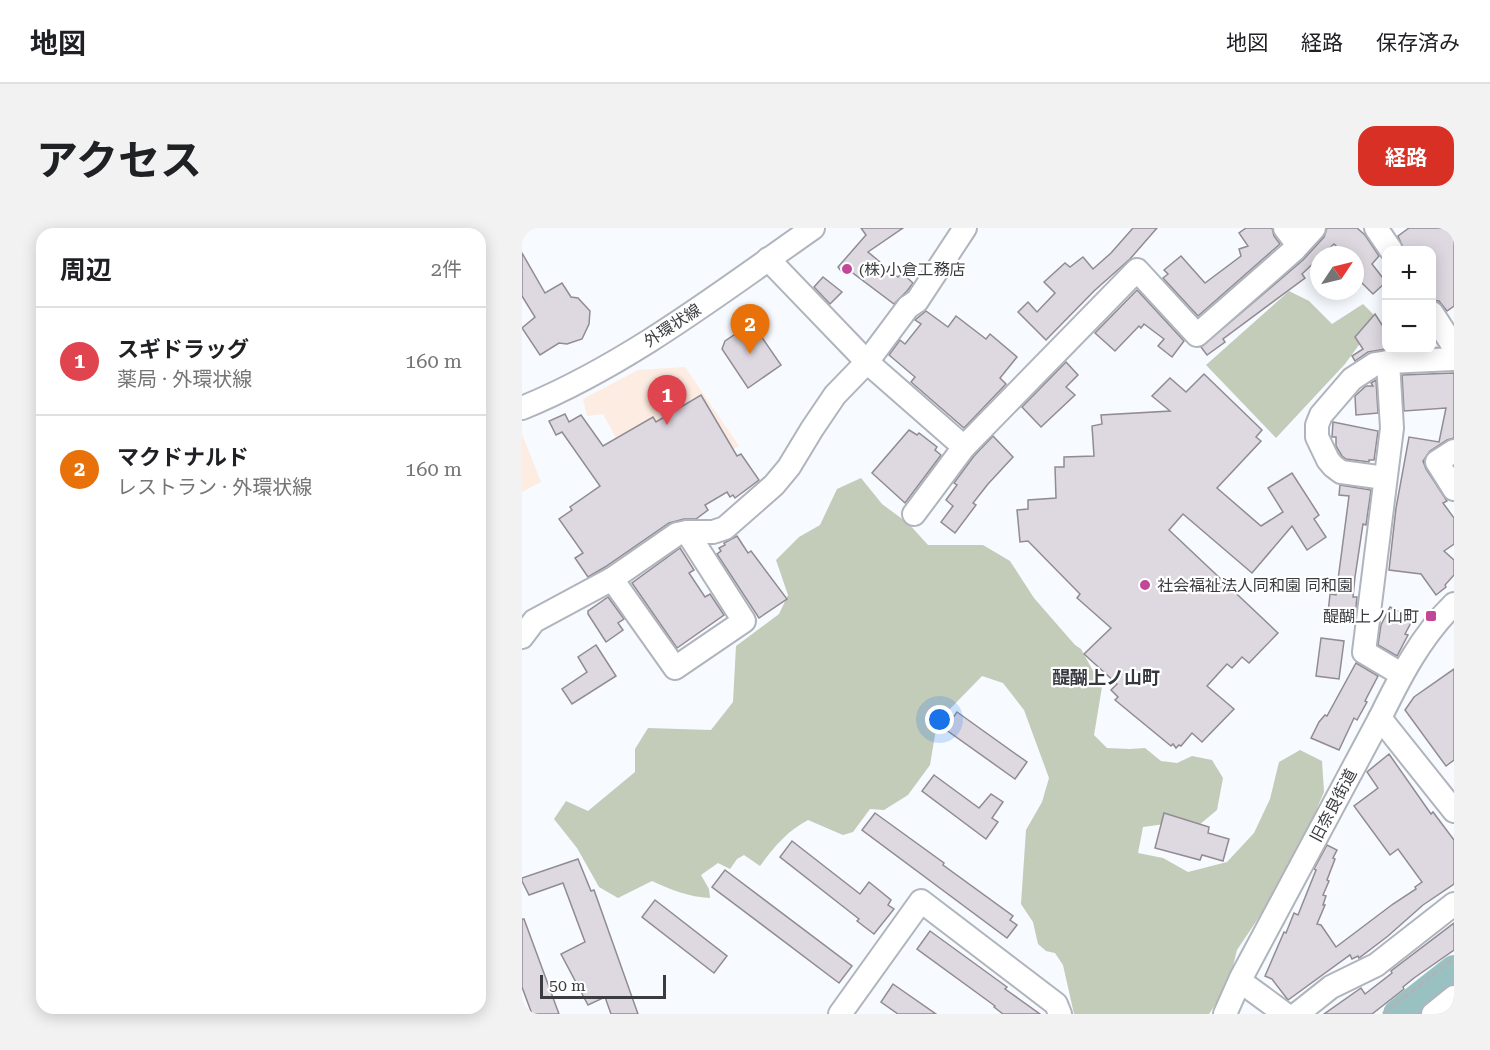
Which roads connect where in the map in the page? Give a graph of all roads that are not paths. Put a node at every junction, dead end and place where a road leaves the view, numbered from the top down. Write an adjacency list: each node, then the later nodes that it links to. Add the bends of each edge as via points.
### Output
1 (813, 228): 7 (street, 外環状線)
2 (965, 228): 11 (street, via 917,301 908,307)
3 (1314, 228): 5 (street)
4 (1376, 228): 6 (street)
5 (1292, 237): 14 (street, via 1197,335 1137,270)
6 (1388, 246)
7 (768, 260): 11 (street); 13 (street, 外環状線, via 651,339 591,375)
8 (1442, 318): 9 (street)
9 (1454, 347)
10 (1454, 359): 12 (street)
11 (867, 362): 14 (street); 19 (street, via 835,395 774,485 725,528)
12 (1388, 363): 16 (street, via 1392,428); 16 (street, via 1375,364 1352,379 1317,425 1317,437 1333,466 1341,471)
13 (522, 408)
14 (964, 447): 18 (street)
15 (1454, 451): 17 (street, via 1437,462)
16 (1385, 478): 23 (street, via 1364,652)
17 (1454, 489)
18 (914, 514)
19 (687, 532): 20 (street, via 677,534); 20 (street, via 744,621 675,668)
20 (612, 579): 22 (street, via 534,621)
21 (1451, 614): 23 (street, 旧奈良街道, via 1437,621)
22 (522, 636)
23 (1401, 674): 24 (street, 旧奈良街道)
24 (1380, 718): 25 (street); 27 (street, 旧奈良街道)
25 (1454, 811)
26 (1454, 904): 33 (street, via 1376,965 1331,987)
27 (1240, 981): 31 (street, 旧奈良街道); 32 (street)
28 (1454, 997): 34 (street)
29 (840, 1014): 30 (street, via 921,901 1056,1004)
30 (1060, 1014)
31 (1225, 1014)
32 (1285, 1014)
33 (1297, 1014)
34 (1433, 1014)

